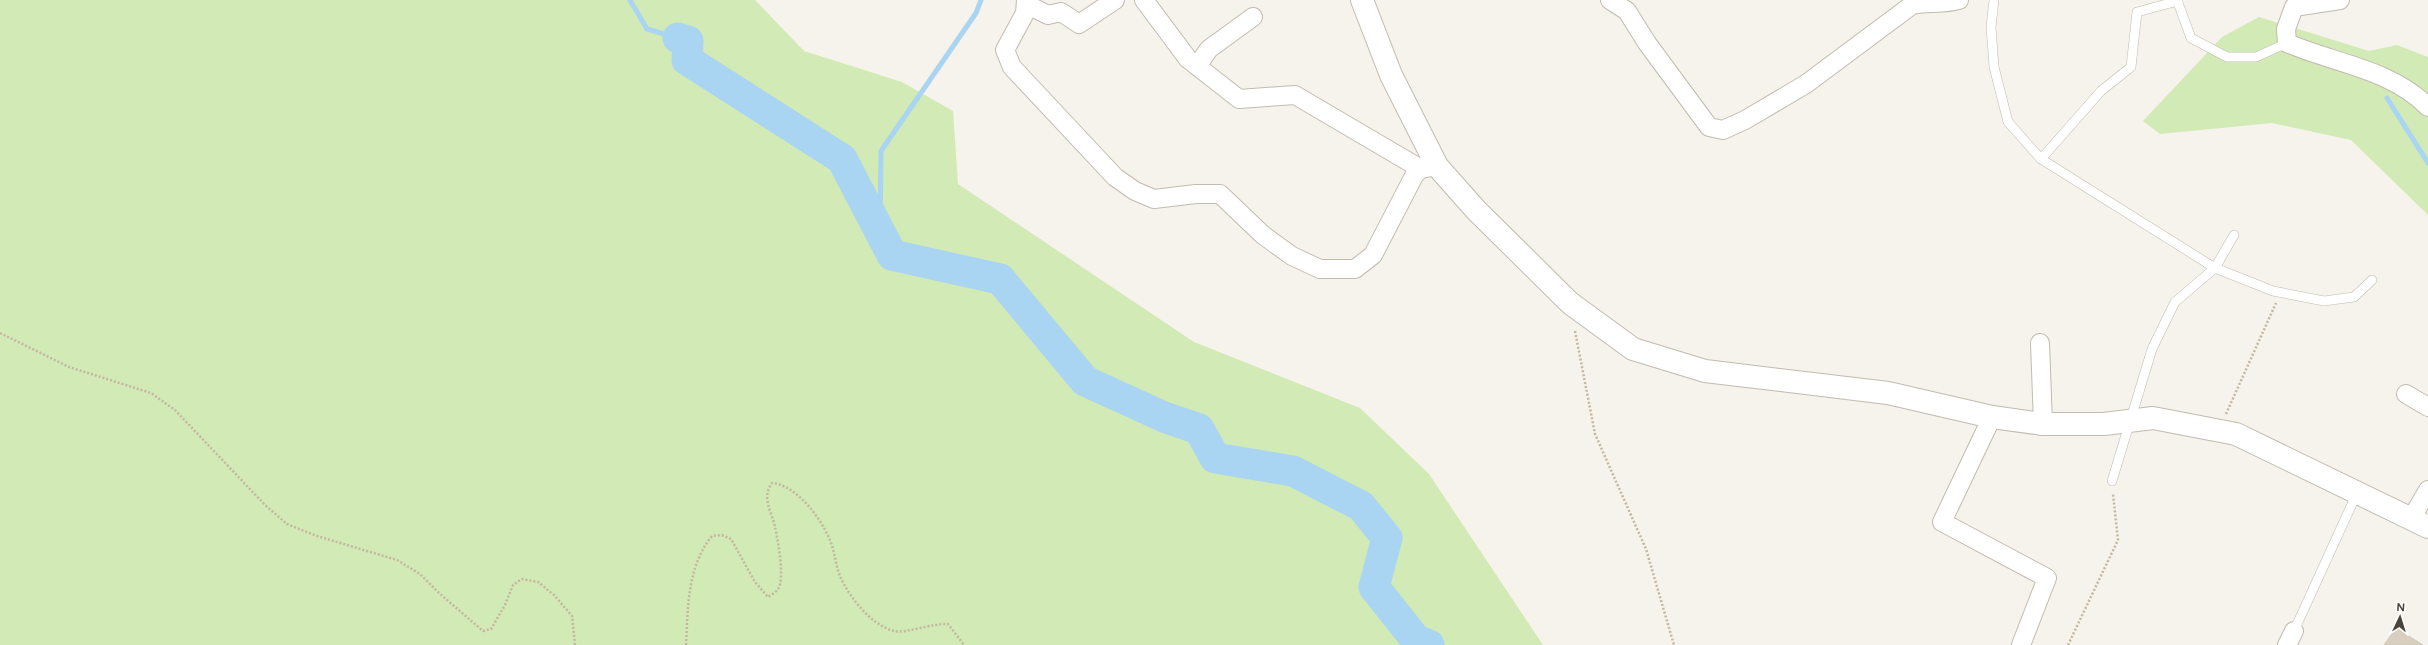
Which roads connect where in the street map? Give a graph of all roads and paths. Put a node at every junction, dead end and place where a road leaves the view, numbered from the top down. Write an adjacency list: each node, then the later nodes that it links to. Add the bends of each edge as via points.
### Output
1 (1115, 0): 10 (street, via 1079,24)
2 (1144, 0): 13 (street, via 1188,59)
3 (1362, 0): 16 (street)
4 (1610, 0): 5 (street, via 1627,11 1647,43 1710,127 1723,130 1806,84 1912,5)
5 (1959, 0)
6 (1994, 0): 15 (lane, via 1991,27 1994,67 2008,122)
7 (2178, 0): 12 (lane, via 2191,38 2227,57 2256,57); 15 (lane, via 2137,12 2131,67 2100,92)
8 (2340, 0): 12 (street, via 2294,7 2286,29)
9 (1026, 2): 10 (street, via 1048,15); 16 (street, via 1025,12 1005,50 1012,67 1115,177 1135,191 1154,199 1220,194 1263,234 1292,256 1320,269 1355,269 1373,255 1400,201)
10 (1060, 6)
11 (1252, 17): 13 (street, via 1209,49)
12 (2287, 43): 14 (street, via 2309,53 2363,68 2415,94)
13 (1197, 66): 16 (street, via 1239,99 1295,95)
14 (2428, 107)
15 (2041, 159): 18 (lane)
16 (1429, 167): 21 (street)
17 (2234, 235): 18 (lane)
18 (2215, 268): 20 (lane); 27 (lane, via 2174,302 2152,349)
19 (2372, 280): 20 (lane, via 2354,297 2324,301)
20 (2282, 292): 29 (path)
21 (1570, 303): 26 (street, via 1634,349 1705,371 1888,392); 38 (path, via 1595,434 1646,549)
22 (0, 333): 35 (path, via 69,367 151,393 175,410 265,505 287,524 397,560 420,574 439,594 484,631 491,629 506,605 513,585 522,579 538,582 554,595 572,616)
23 (2040, 343): 28 (street)
24 (2406, 394): 25 (street)
25 (2428, 407)
26 (1992, 417): 28 (street); 39 (street, via 1942,522 2047,578)
27 (2130, 421): 28 (street, via 2104,424); 29 (street, via 2153,418); 30 (lane)
28 (2042, 424)
29 (2219, 431): 32 (street, via 2236,434)
30 (2112, 481): 40 (path, via 2118,540)
31 (2428, 490): 33 (street)
32 (2357, 493): 33 (street); 34 (lane)
33 (2420, 523)
34 (2290, 638)
35 (575, 645)
36 (686, 645): 37 (path, via 694,568 712,536 722,535 731,540 755,582 768,597 778,589 781,574 776,533 767,502 768,488 772,483 793,492 811,510 830,538 840,577 854,599 877,623 895,632 935,623 948,624)
37 (964, 645)
38 (1674, 645)
39 (2021, 645)
40 (2068, 645)

